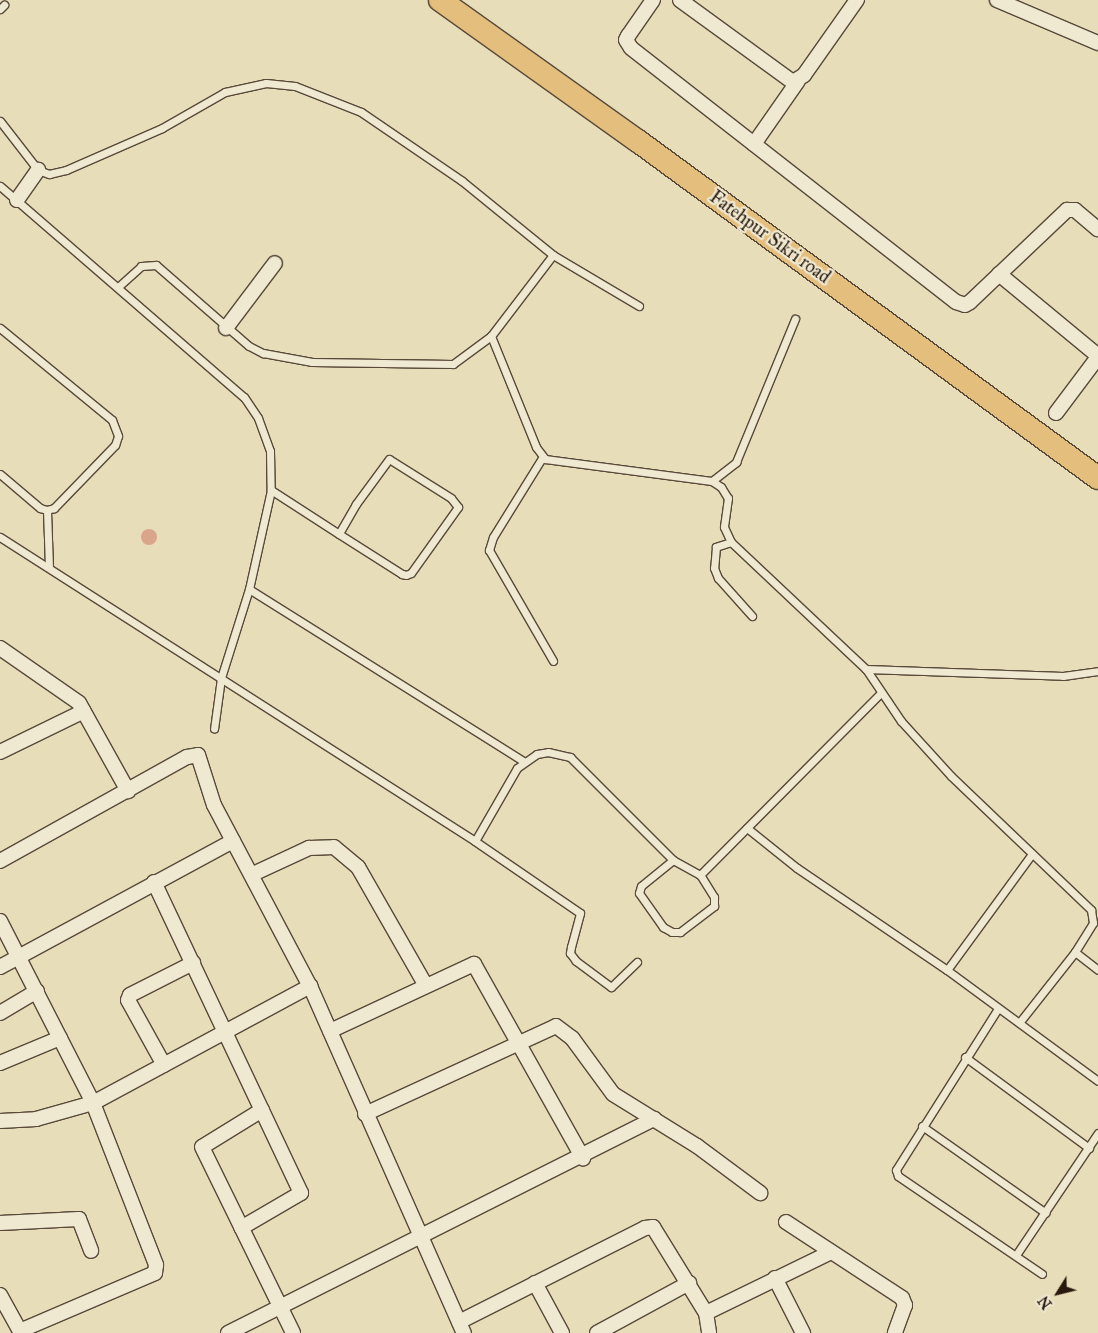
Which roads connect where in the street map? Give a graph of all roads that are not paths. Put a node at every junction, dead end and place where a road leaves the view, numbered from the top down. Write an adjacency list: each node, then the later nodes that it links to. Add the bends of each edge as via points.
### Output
1 (440, 0): 27 (main road, Fatehpur Sikri road)
2 (653, 0): 9 (street, via 628,36 628,44)
3 (680, 0): 7 (street, via 786,80)
4 (857, 0): 7 (street)
5 (997, 0): 6 (street)
6 (1098, 43)
7 (798, 81): 9 (street)
8 (0, 121): 10 (lane)
9 (754, 144): 16 (street, via 956,302 965,305)
10 (38, 170): 12 (street); 14 (lane, via 49,174 66,170 162,128 225,92 266,83 295,86 361,112 462,181)
11 (0, 186): 12 (lane)
12 (17, 200): 17 (lane)
13 (1098, 229): 16 (street, via 1075,210 1067,210)
14 (553, 256): 18 (lane); 22 (lane)
15 (275, 263): 21 (street)
16 (999, 274): 23 (street)
17 (118, 287): 21 (lane, via 142,266 156,264); 29 (lane, via 251,406 270,451)
18 (639, 306)
19 (795, 319): 28 (lane, via 736,462)
20 (0, 328): 30 (lane, via 112,420 116,428 115,445 54,508)
21 (226, 328): 22 (lane, via 263,353 312,362 453,364)
22 (491, 336): 25 (lane)
23 (1098, 356): 24 (street)
24 (1056, 413)
25 (542, 458): 28 (lane); 38 (lane, via 493,537 489,550)
26 (0, 474): 30 (lane, via 40,508)
27 (1098, 478)
28 (712, 481): 33 (lane, via 728,498 724,527)
29 (270, 490): 31 (lane); 35 (lane)
30 (47, 510): 34 (lane)
31 (339, 534): 31 (lane, via 406,575 411,573 458,507 451,498 389,459)
32 (0, 537): 34 (lane)
33 (731, 542): 36 (lane, via 716,547 714,568 718,578); 39 (lane)
34 (49, 567): 41 (lane)
35 (248, 589): 41 (lane); 46 (lane)
36 (752, 616)
37 (2, 652): 43 (street, via 72,696)
38 (553, 661)
39 (866, 670): 40 (lane, via 1062,676); 42 (lane)
40 (1098, 671)
41 (221, 678): 44 (lane); 49 (lane)
42 (881, 693): 48 (lane); 51 (lane, via 900,721 951,776)
43 (84, 711): 45 (street); 47 (street)
44 (214, 728)
45 (0, 752)
46 (523, 760): 49 (lane); 52 (lane, via 548,752 570,757)
47 (128, 791): 50 (street, via 198,754 214,805); 53 (street)
48 (747, 828): 55 (lane); 63 (lane, via 797,868)
49 (475, 840): 60 (lane, via 580,913 570,954 576,961 611,987)
50 (233, 841): 54 (street); 56 (street)
51 (1032, 854): 58 (lane, via 1094,916); 63 (lane)
52 (673, 860): 55 (lane); 55 (lane, via 641,886 639,894 663,926 672,932 680,932 714,906 714,897)
53 (0, 861)
54 (253, 874): 65 (street, via 309,848 334,847 358,867); 66 (street)
55 (700, 874)
56 (154, 882): 59 (street); 61 (street)
57 (0, 921): 59 (street)
58 (1075, 952): 64 (lane); 70 (lane)
59 (19, 956): 62 (street); 67 (street)
60 (637, 962)
61 (193, 963): 71 (street); 77 (street, via 130,995 128,1000)
62 (0, 967)
63 (947, 970): 68 (lane)
64 (1098, 970)
65 (425, 984): 72 (street); 74 (street, via 474,964)
66 (310, 986): 71 (street); 72 (street)
67 (37, 991): 69 (street); 73 (street)
68 (998, 1010): 70 (lane); 75 (lane)
69 (0, 1013)
70 (1019, 1023): 78 (lane)
71 (226, 1031): 77 (street); 80 (street)
72 (330, 1031): 81 (street)
73 (60, 1038): 76 (street); 79 (street)
74 (519, 1042): 81 (street); 82 (street, via 556,1026 562,1029 607,1089); 87 (street)
75 (965, 1057): 84 (lane); 86 (lane)
76 (0, 1063)
77 (164, 1065): 79 (street)
78 (1098, 1082)
79 (93, 1103): 83 (street, via 43,1117); 105 (street, via 154,1256 154,1273)
80 (262, 1110): 92 (street, via 202,1147); 92 (street, via 301,1194)
81 (365, 1114): 93 (street)
82 (654, 1120): 87 (street); 88 (street, via 697,1146)
83 (0, 1121)
84 (922, 1126): 89 (lane); 96 (lane, via 899,1161 898,1176)
85 (1098, 1133): 86 (lane)
86 (1089, 1148): 89 (lane)
87 (583, 1158): 93 (street)
88 (760, 1194)
89 (1046, 1213): 96 (lane)
90 (786, 1222): 95 (street)
91 (0, 1223): 94 (street, via 79,1219)
92 (241, 1228): 102 (street)
93 (420, 1236): 102 (street); 104 (street)
94 (91, 1251)
95 (829, 1253): 98 (street); 112 (street, via 902,1298 905,1305)
96 (1016, 1255): 97 (lane)
97 (1042, 1274)
98 (775, 1278): 103 (street); 111 (street)
99 (536, 1283): 100 (street, via 645,1228 653,1227); 104 (street); 108 (street)
100 (689, 1283): 103 (street); 109 (street)
101 (0, 1295): 105 (street)
102 (280, 1307): 106 (street); 107 (street)
103 (706, 1313): 110 (street)
104 (462, 1327)
105 (20, 1332)
106 (228, 1333)
107 (293, 1333)
108 (562, 1333)
109 (597, 1333)
110 (709, 1333)
111 (803, 1333)
112 (894, 1333)

